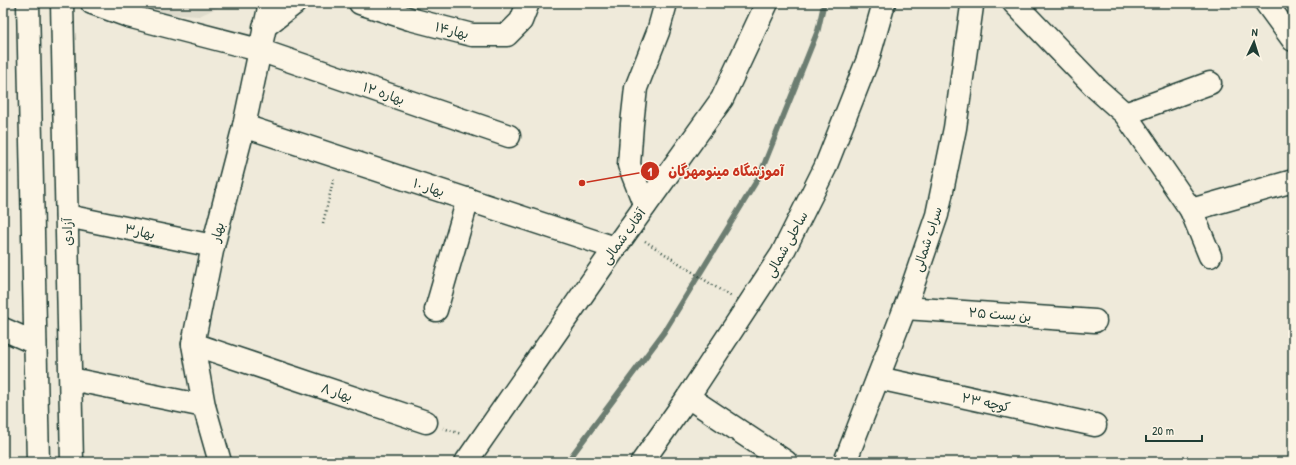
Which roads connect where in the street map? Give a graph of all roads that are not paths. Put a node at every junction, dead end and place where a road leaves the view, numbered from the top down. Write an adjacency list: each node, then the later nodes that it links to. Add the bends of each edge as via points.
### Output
1 (28, 3): 33 (street)
2 (62, 3): 25 (street, آزادی)
3 (92, 3): 16 (street, بهاره ۱۲, via 128,16)
4 (270, 3): 14 (street, بهار)
5 (295, 3): 14 (street)
6 (360, 3): 7 (street, بهار۱۴, via 472,35 507,35 521,21)
7 (528, 3)
8 (666, 3): 23 (street, via 658,32 636,88 632,124 629,165)
9 (767, 3): 23 (street, آفتاب شمالی, via 722,100)
10 (884, 3): 37 (street, ساحلی شمالی, via 868,59 825,168 782,254)
11 (1014, 3): 18 (street, via 1097,89)
12 (1266, 3): 15 (street)
13 (975, 4): 29 (street, سراب شمالی, via 956,128 936,215)
14 (264, 26): 16 (street, بهار)
15 (1293, 40)
16 (259, 50): 19 (street, بهار); 20 (street, بهاره ۱۲)
17 (1210, 83): 18 (street)
18 (1125, 114): 24 (street)
19 (244, 126): 22 (street, بهار ۱۰); 26 (street, بهار)
20 (509, 136)
21 (1293, 181): 24 (street)
22 (468, 199): 27 (street, بهار ۱۰); 30 (street)
23 (645, 206): 27 (street, آفتاب شمالی)
24 (1191, 210): 28 (street)
25 (67, 216): 26 (street, بهار۳); 36 (street, آزادی)
26 (214, 246): 34 (street, بهار)
27 (615, 248): 44 (street, آفتاب شمالی)
28 (1210, 256)
29 (904, 308): 31 (street, بن بست ۲۵); 35 (street, سراب شمالی)
30 (436, 310)
31 (1095, 321)
32 (3, 329): 33 (street)
33 (35, 343): 41 (street)
34 (193, 344): 38 (street, بهار); 39 (street, بهار ۸)
35 (878, 378): 40 (street, کوچه ۲۳); 47 (street, سراب شمالی)
36 (71, 379): 38 (street); 42 (street, آزادی)
37 (688, 398): 45 (street, ساحلی شمالی); 46 (street)
38 (204, 406): 43 (street, بهار)
39 (426, 422)
40 (1095, 425)
41 (38, 462)
42 (72, 462)
43 (220, 462)
44 (466, 462)
45 (642, 462)
46 (786, 462)
47 (845, 462)

